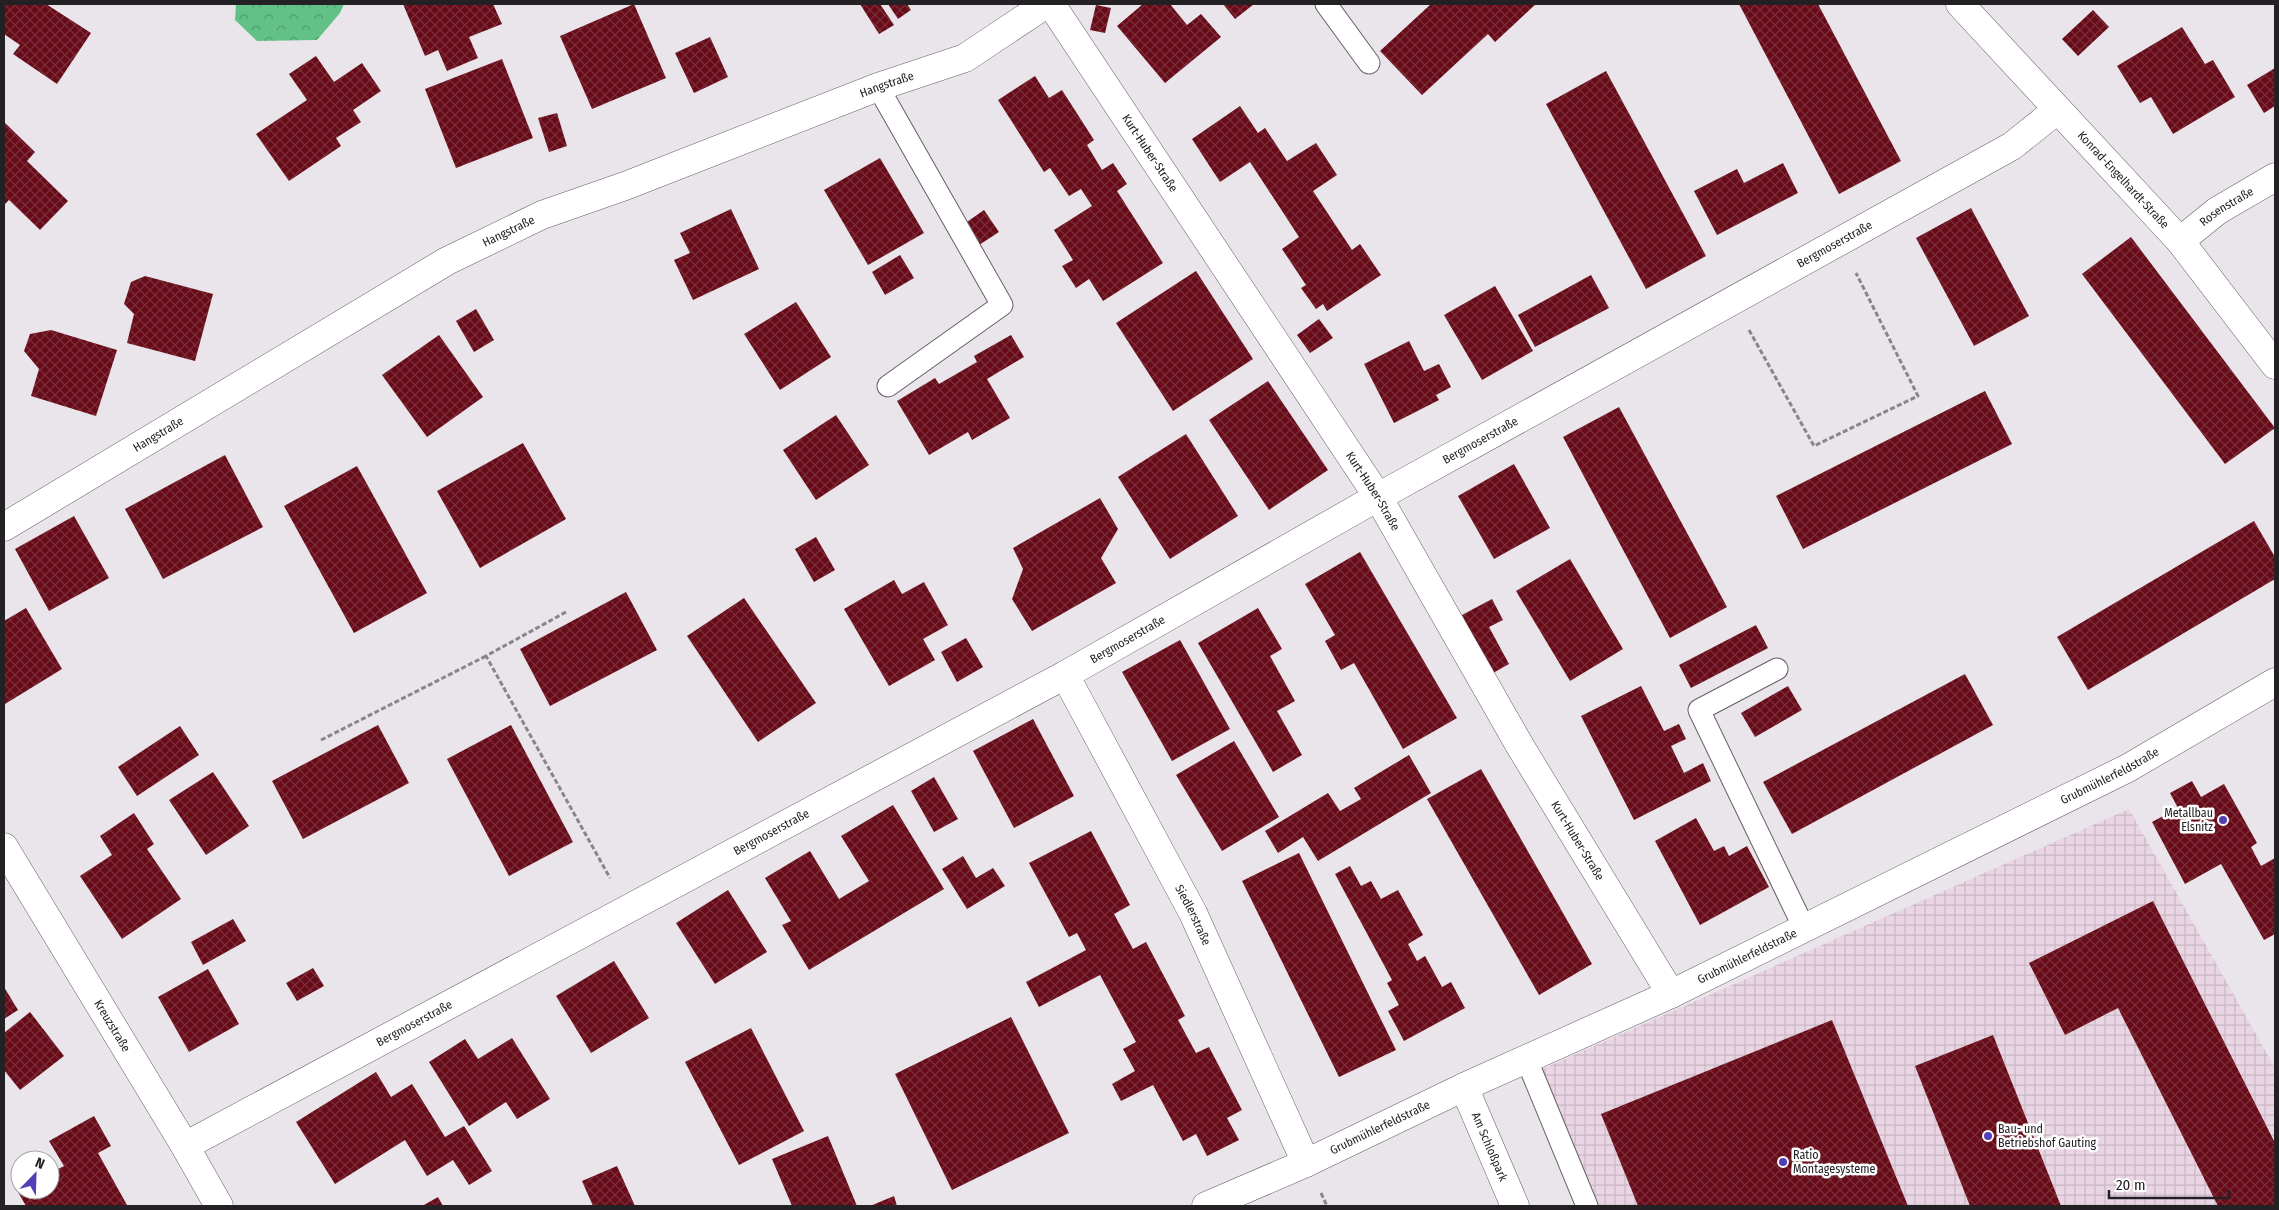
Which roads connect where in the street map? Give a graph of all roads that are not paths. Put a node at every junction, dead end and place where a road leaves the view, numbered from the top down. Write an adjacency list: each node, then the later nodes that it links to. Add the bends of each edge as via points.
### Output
1 (1046, 4): 6 (street, Hangstraße, via 964,58)
2 (1051, 4): 12 (street, Kurt-Huber-Straße)
3 (1326, 4): 5 (lane)
4 (1960, 4): 7 (street, Konrad-Engelhardt-Straße)
5 (1368, 62)
6 (878, 87): 11 (lane, via 1002,305); 13 (street, Hangstraße, via 626,186 542,215 447,261)
7 (2058, 110): 9 (street, Konrad-Engelhardt-Straße); 12 (street, Bergmoserstraße, via 2012,146)
8 (2275, 177): 9 (street, Rosenstraße, via 2217,211)
9 (2180, 241): 10 (street, Konrad-Engelhardt-Straße)
10 (2275, 365)
11 (888, 386)
12 (1378, 497): 15 (street, Bergmoserstraße); 19 (street, Kurt-Huber-Straße, via 1520,746)
13 (4, 527)
14 (1778, 669): 18 (lane, via 1699,710)
15 (1065, 675): 22 (street, Bergmoserstraße); 23 (street, Siedlerstraße, via 1193,913)
16 (2275, 682): 18 (street, Grubmühlerfeldstraße, via 2128,768)
17 (4, 847): 22 (street, Kreuzstraße)
18 (1804, 928): 19 (street, Grubmühlerfeldstraße)
19 (1670, 994): 20 (street, Grubmühlerfeldstraße)
20 (1526, 1058): 21 (street, Grubmühlerfeldstraße); 27 (lane)
21 (1464, 1087): 23 (street, Grubmühlerfeldstraße); 26 (street, Am Schloßpark)
22 (185, 1146): 24 (street, Kreuzstraße)
23 (1306, 1163): 25 (street, Grubmühlerfeldstraße)
24 (218, 1206)
25 (1206, 1206)
26 (1515, 1206)
27 (1587, 1206)

